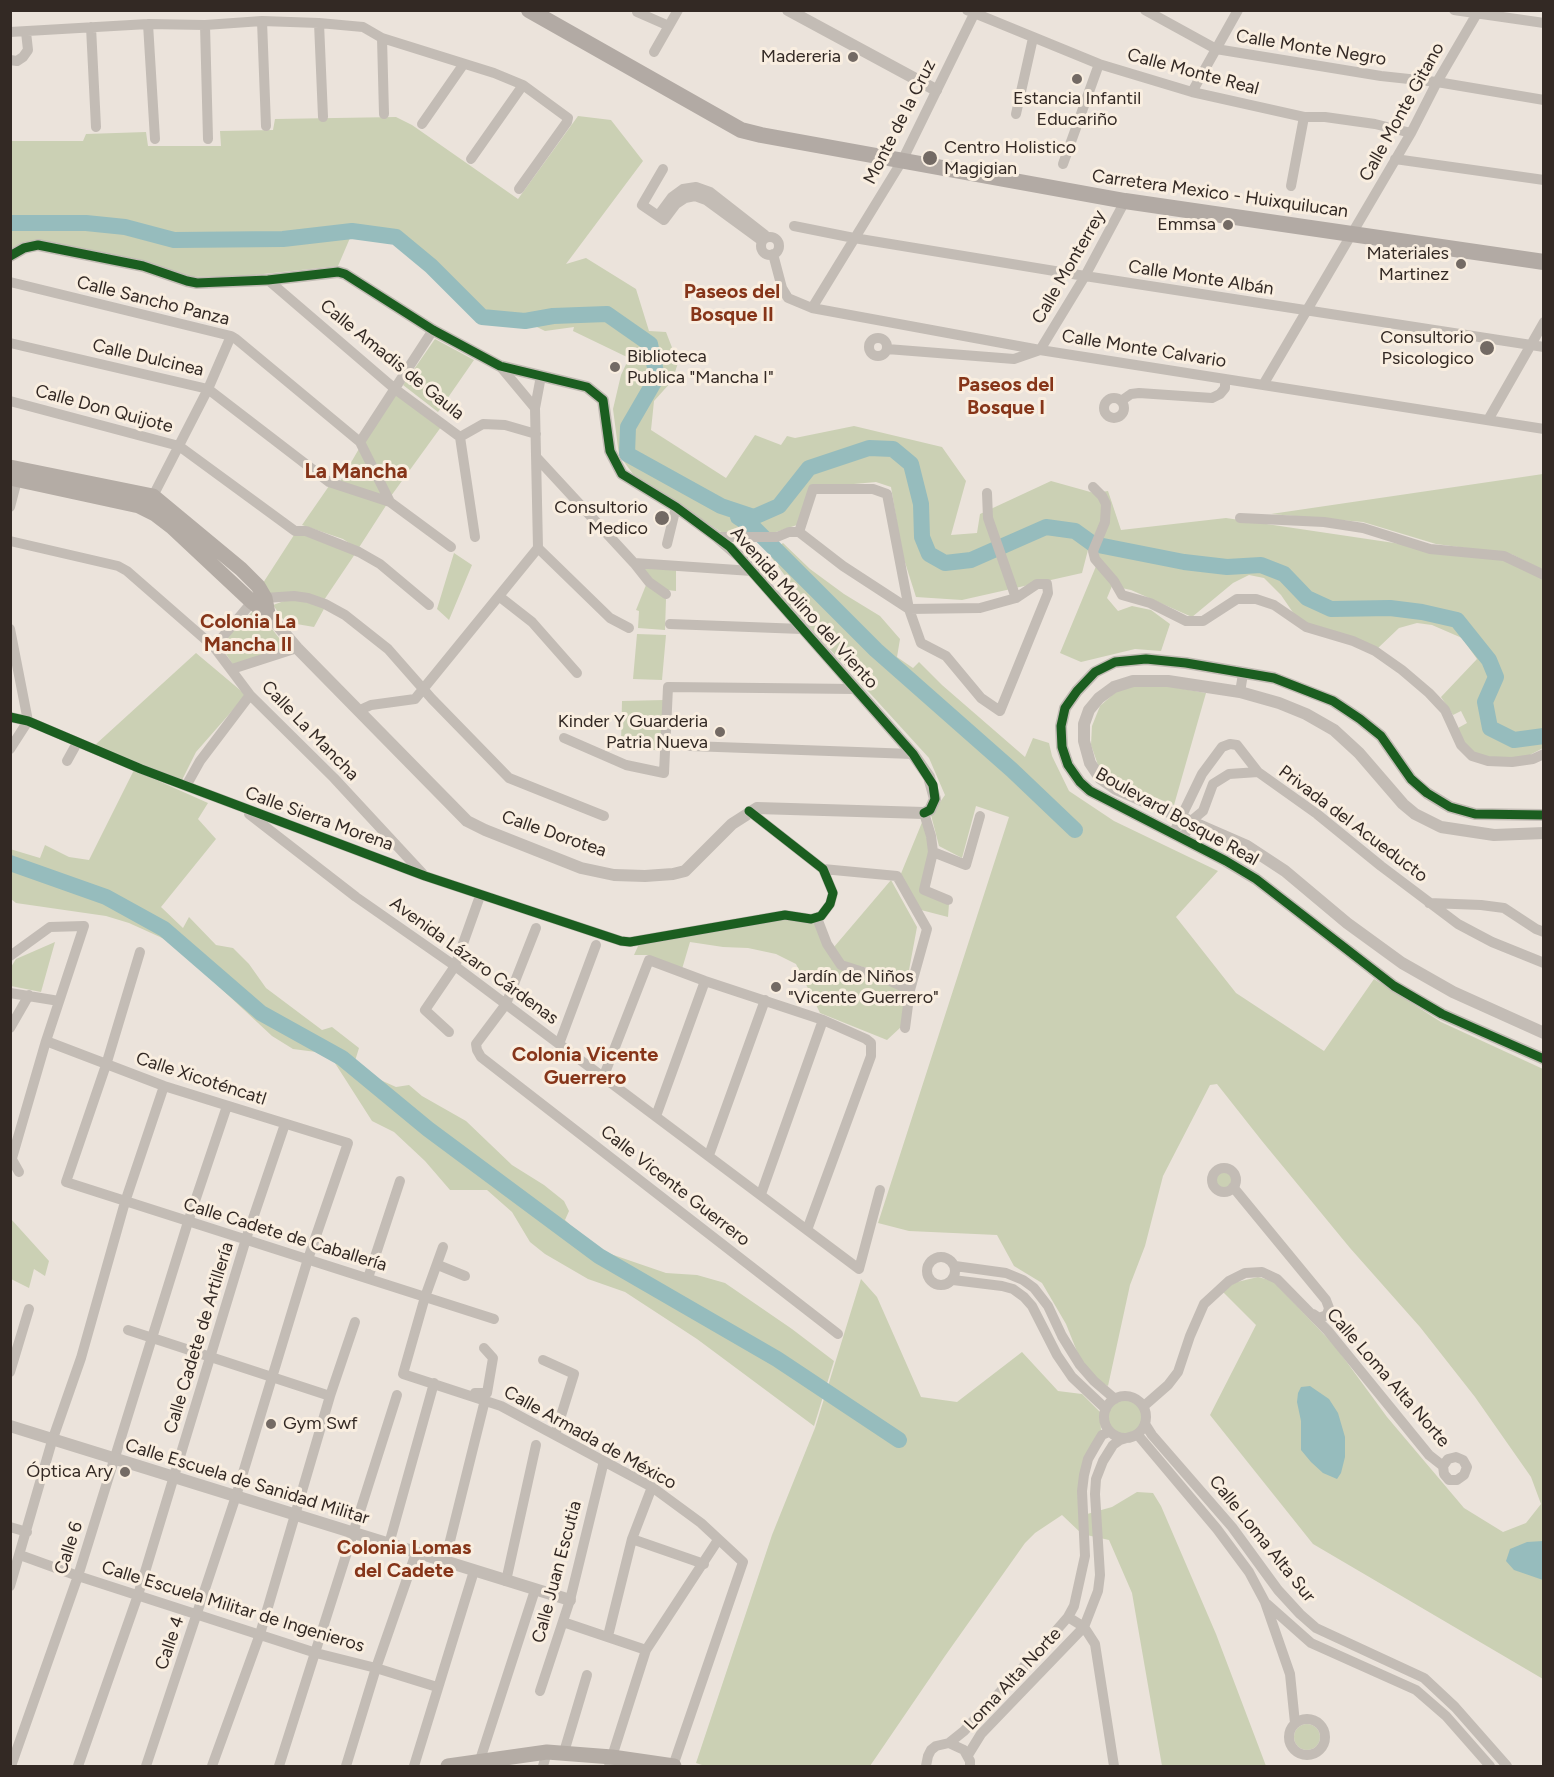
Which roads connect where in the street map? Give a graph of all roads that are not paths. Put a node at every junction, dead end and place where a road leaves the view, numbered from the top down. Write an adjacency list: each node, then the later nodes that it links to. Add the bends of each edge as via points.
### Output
1 (529, 10): 43 (main road, Carretera Mexico - Huixquilucan, via 741,130)
2 (678, 10): 15 (street)
3 (788, 10): 28 (street)
4 (1144, 10): 21 (street, Calle Monte Negro)
5 (1238, 10): 21 (street)
6 (1454, 10): 9 (street)
7 (637, 12): 15 (street)
8 (972, 12): 20 (street, Calle Monte Real); 28 (street, Monte de la Cruz)
9 (1478, 12): 12 (street); 26 (street, Calle Monte Gitano)
10 (262, 21): 11 (street); 14 (street); 36 (street)
11 (319, 23): 19 (street, via 363,27); 33 (street)
12 (1544, 23)
13 (148, 24): 14 (street); 16 (street); 39 (street)
14 (205, 25): 40 (street)
15 (669, 26): 22 (street)
16 (91, 27): 18 (street); 37 (street)
17 (10, 32): 18 (street)
18 (26, 32): 23 (street, via 28,50 23,57)
19 (382, 38): 25 (street); 31 (street)
20 (1033, 38): 24 (street, Calle Monte Real); 32 (street)
21 (1216, 49): 26 (street, Calle Monte Negro); 29 (street)
22 (654, 52)
23 (10, 60)
24 (1099, 64): 29 (street, Calle Monte Real); 44 (street)
25 (463, 65): 27 (street); 35 (street)
26 (1437, 82): 30 (street, Calle Monte Negro); 38 (street, Calle Monte Gitano)
27 (523, 85): 41 (street); 48 (street, via 568,118)
28 (936, 90): 43 (street, Monte de la Cruz)
29 (1192, 92): 34 (street, Calle Monte Real)
30 (1544, 100)
31 (384, 114)
32 (1016, 114)
33 (322, 117)
34 (1304, 117): 38 (street, Calle Monte Real, via 1375,124); 47 (street)
35 (422, 124)
36 (266, 126)
37 (96, 127)
38 (1412, 133): 42 (street, Calle Monte Gitano)
39 (155, 139)
40 (208, 139)
41 (471, 159)
42 (1395, 159): 46 (street); 51 (street, Calle Monte Gitano)
43 (902, 161): 49 (main road, Carretera Mexico - Huixquilucan); 52 (street, Monte de la Cruz)
44 (1063, 164)
45 (663, 169): 58 (street, Calle Monte Calvario, via 642,205 658,216 683,189 696,187 710,192 765,239 775,237 779,243 773,254 782,288 788,298)
46 (1544, 180)
47 (1291, 186)
48 (519, 189)
49 (1125, 201): 51 (main road, Carretera Mexico - Huixquilucan); 55 (street, Calle Monterrey)
50 (794, 226): 52 (street, Calle Monte Albán)
51 (1351, 233): 54 (main road, Carretera Mexico - Huixquilucan); 59 (street, Calle Monte Gitano)
52 (854, 238): 55 (street, Calle Monte Albán); 58 (street, Monte de la Cruz)
53 (10, 256): 56 (street, Avenida Molino del Viento, via 38,245 143,266 187,281)
54 (1544, 262)
55 (1085, 276): 59 (street, Calle Monte Albán); 67 (street, Calle Monterrey)
56 (268, 280): 61 (street, Avenida Molino del Viento, via 345,274); 73 (street, Calle Amadis de Gaula)
57 (10, 282): 62 (street, Calle Sancho Panza)
58 (812, 308): 67 (street, Calle Monte Calvario)
59 (1305, 311): 64 (street, Calle Monte Albán); 71 (street, Calle Monte Gitano)
60 (1544, 322): 64 (street)
61 (433, 330): 68 (street, Avenida Molino del Viento); 73 (street)
62 (231, 336): 72 (street); 81 (street, Calle Sancho Panza)
63 (10, 342): 72 (street, Calle Dulcinea)
64 (1529, 345): 65 (street, Calle Monte Albán); 77 (street)
65 (1544, 347)
66 (887, 348): 67 (street, via 1014,359)
67 (1040, 350): 70 (street, Calle Monte Calvario)
68 (500, 366): 69 (street, Avenida Molino del Viento); 76 (street)
69 (541, 376): 76 (street); 90 (street, Avenida Molino del Viento, via 583,385 595,393 604,404 610,451 618,468)
70 (1225, 379): 71 (street, Calle Monte Calvario); 75 (street, via 1225,388 1212,398 1139,393)
71 (1263, 385): 77 (street, Calle Monte Calvario)
72 (208, 389): 82 (street); 88 (street, Calle Dulcinea, via 329,482)
73 (395, 389): 80 (street, Calle Amadis de Gaula); 81 (street)
74 (10, 401): 82 (street, Calle Don Quijote)
75 (1121, 401)
76 (535, 408): 79 (street)
77 (1488, 420): 78 (street, Calle Monte Calvario)
78 (1544, 429)
79 (536, 434): 80 (street, Calle Amadis de Gaula, via 505,425 483,424); 83 (street)
80 (460, 437): 93 (street)
81 (360, 441): 88 (street)
82 (179, 446): 87 (street); 106 (street, Calle Don Quijote, via 295,531 339,543 380,564)
83 (537, 458): 98 (street); 99 (street)
84 (13, 475): 87 (main road); 89 (street); 105 (main road, via 139,506 172,527)
85 (1093, 488): 130 (street, via 1106,504 1095,560 1122,595 1150,603 1186,621 1203,621 1237,598 1274,605 1306,627 1353,641 1402,670 1445,710 1461,745 1472,756 1512,762)
86 (987, 493): 104 (street, via 988,518)
87 (153, 496): 105 (main road, via 241,569 258,586)
88 (390, 502): 97 (street)
89 (10, 507)
90 (676, 507): 94 (street, Avenida Molino del Viento); 96 (street)
91 (1240, 518): 101 (street, via 1364,528 1430,549 1504,556)
92 (799, 532): 94 (street, via 777,537); 107 (street); 107 (street, via 813,489 873,489 887,494)
93 (475, 537)
94 (717, 537): 100 (street, Avenida Molino del Viento)
95 (10, 541): 113 (street, Calle La Mancha, via 122,567)
96 (667, 544)
97 (451, 547)
98 (538, 548): 103 (street); 110 (street, via 610,618)
99 (634, 563): 100 (street); 102 (street, via 648,582)
100 (752, 571): 112 (street, Avenida Molino del Viento)
101 (1544, 575)
102 (666, 594)
103 (500, 597): 116 (street, via 532,622); 118 (street)
104 (1016, 598): 107 (street, via 980,608); 107 (street, via 1037,585 1047,584 1048,593 1000,711 981,698 946,657 921,644)
105 (258, 600): 108 (main road, Calle Dorotea); 113 (street); 118 (street, via 294,596 325,604 388,649)
106 (429, 605)
107 (909, 609)
108 (268, 614): 114 (street, Calle Dorotea)
109 (670, 624): 112 (street)
110 (629, 628)
111 (10, 629): 124 (street)
112 (802, 629): 119 (street, Avenida Molino del Viento)
113 (214, 646): 115 (street, Calle La Mancha)
114 (297, 648): 115 (street); 122 (street, Calle Dorotea)
115 (232, 669): 121 (street, Calle La Mancha)
116 (577, 673)
117 (1243, 674): 120 (street); 139 (street, Boulevard Bosque Real, via 1274,678 1333,701 1381,736 1411,779 1450,807 1475,814); 145 (street, Boulevard Bosque Real, via 1146,659 1115,662 1095,672 1065,708 1062,747 1080,782 1101,798)
118 (423, 689): 122 (street, via 416,699); 140 (street, via 509,778)
119 (855, 689): 125 (street, via 668,687 664,773 626,765); 129 (street, Avenida Molino del Viento)
120 (1240, 692): 142 (street, Boulevard Bosque Real, via 1168,681 1133,681 1114,687 1089,710 1084,741 1090,763 1100,778 1116,789); 144 (street, Boulevard Bosque Real, via 1279,703 1334,730 1403,804 1441,827 1494,835)
121 (250, 695): 135 (street); 149 (street, Calle La Mancha)
122 (360, 710): 137 (street, Calle Dorotea, via 467,821 581,868 645,876 685,871)
123 (10, 717): 124 (street, Calle Sierra Morena)
124 (28, 721): 126 (street, Calle Sierra Morena); 128 (street)
125 (564, 738)
126 (77, 743): 131 (street); 135 (street, Calle Sierra Morena)
127 (690, 746): 129 (street)
128 (10, 749)
129 (913, 754): 138 (street, Avenida Molino del Viento, via 933,785 935,799)
130 (1544, 754)
131 (67, 761)
132 (1258, 772): 133 (street, Privada del Acueducto, via 1237,745 1230,744 1222,747); 134 (street, Privada del Acueducto, via 1229,774); 152 (street, Privada del Acueducto)
133 (1202, 774): 134 (street); 142 (street, Privada del Acueducto)
134 (1213, 784): 142 (street, Privada del Acueducto, via 1203,811)
135 (186, 786): 136 (street, Calle Sierra Morena)
136 (243, 809): 143 (street, Calle Sierra Morena); 146 (street, Avenida Lázaro Cárdenas)
137 (748, 811): 138 (street, via 765,808); 148 (street)
138 (924, 813): 147 (street)
139 (1544, 814)
140 (604, 816)
141 (981, 816): 147 (street, via 966,865)
142 (1186, 819): 145 (street, Privada del Acueducto); 172 (street, Boulevard Bosque Real, via 1269,859 1402,963 1453,992)
143 (295, 827): 146 (street); 149 (street, Calle Sierra Morena)
144 (1544, 833)
145 (1178, 836): 175 (street, Boulevard Bosque Real, via 1256,879 1394,986 1442,1014)
146 (285, 840): 160 (street, Avenida Lázaro Cárdenas, via 356,897)
147 (933, 852): 151 (street, via 924,890)
148 (823, 869): 153 (street, via 833,893 827,909); 162 (street, via 897,876 927,929)
149 (425, 876): 150 (street, Calle Sierra Morena)
150 (480, 896): 153 (street, Calle Sierra Morena, via 630,942 785,915); 160 (street)
151 (948, 900)
152 (1429, 903): 155 (street, Privada del Acueducto, via 1504,908); 159 (street, Privada del Acueducto, via 1492,942)
153 (817, 918): 162 (street, via 841,965)
154 (536, 928): 167 (street)
155 (1544, 932)
156 (596, 945): 174 (street)
157 (140, 952): 176 (street)
158 (10, 956): 166 (street, via 50,927 84,926)
159 (1544, 963)
160 (455, 966): 167 (street, Avenida Lázaro Cárdenas); 171 (street, via 425,1010)
161 (705, 981): 165 (street); 177 (street, via 649,960); 180 (street)
162 (910, 990): 170 (street)
163 (10, 993): 164 (street)
164 (29, 995): 166 (street); 169 (street)
165 (765, 1000): 168 (street); 183 (street)
166 (59, 1001): 173 (street)
167 (506, 1004): 174 (street, Avenida Lázaro Cárdenas); 207 (street, Calle Vicente Guerrero, via 476,1044 481,1057)
168 (823, 1020): 189 (street); 192 (street, via 866,1039 871,1043 871,1056)
169 (10, 1028)
170 (904, 1029)
171 (449, 1032)
172 (1544, 1033)
173 (46, 1041): 176 (street, Calle Xicoténcatl); 184 (street)
174 (559, 1044): 177 (street, Avenida Lázaro Cárdenas)
175 (1544, 1059)
176 (106, 1065): 178 (street, Calle Xicoténcatl); 190 (street, Calle Cadete de Caballería, via 66,1182)
177 (603, 1078): 180 (street, Avenida Lázaro Cárdenas)
178 (164, 1086): 179 (street, Calle Xicoténcatl); 190 (street)
179 (227, 1106): 181 (street, Calle Xicoténcatl); 191 (street, Calle 6)
180 (656, 1116): 183 (street, Avenida Lázaro Cárdenas)
181 (285, 1124): 182 (street, Calle Xicoténcatl); 193 (street, Calle Cadete de Artillería)
182 (348, 1143): 195 (street, Calle 4)
183 (709, 1155): 189 (street, Avenida Lázaro Cárdenas)
184 (11, 1157): 185 (street)
185 (19, 1172)
186 (400, 1180): 199 (street)
187 (1233, 1187): 203 (street, Calle Loma Alta Norte, via 1329,1308 1327,1315 1319,1318)
188 (880, 1190): 192 (street, Avenida Lázaro Cárdenas, via 859,1269)
189 (761, 1194): 192 (street, Avenida Lázaro Cárdenas)
190 (125, 1202): 191 (street, Calle Cadete de Caballería); 227 (street, via 81,1358)
191 (188, 1222): 193 (street, Calle Cadete de Caballería); 208 (street, Calle 6)
192 (807, 1230)
193 (246, 1239): 195 (street, Calle Cadete de Caballería); 210 (street, Calle Cadete de Artillería)
194 (443, 1247): 196 (street)
195 (308, 1259): 199 (street, Calle Cadete de Caballería); 213 (street, Calle 4)
196 (438, 1265): 198 (street); 201 (street)
197 (954, 1266): 200 (street); 200 (street, via 949,1259 939,1257 927,1269 929,1279 936,1285); 218 (street, via 1006,1273 1034,1288 1080,1365)
198 (465, 1276)
199 (368, 1278): 201 (street, Calle Cadete de Caballería)
200 (953, 1280): 221 (street, via 1002,1286 1024,1297 1072,1377)
201 (425, 1297): 204 (street, Calle Cadete de Caballería); 214 (street, Calle Armada de México, via 403,1374)
202 (29, 1309): 212 (street)
203 (1307, 1311): 220 (street, Calle Loma Alta Norte, via 1277,1279 1262,1272 1245,1273 1229,1281 1204,1304 1178,1372); 231 (street, Calle Loma Alta Norte, via 1328,1331 1429,1455)
204 (494, 1319)
205 (355, 1322): 216 (street)
206 (128, 1330): 208 (street)
207 (838, 1335)
208 (152, 1338): 210 (street); 230 (street, Calle 6)
209 (484, 1348): 217 (street, via 493,1358 487,1393)
210 (209, 1358): 213 (street); 232 (street, Calle Cadete de Artillería)
211 (543, 1360): 225 (street, via 574,1374)
212 (10, 1372)
213 (273, 1378): 216 (street); 234 (street, Calle 4)
214 (434, 1383): 217 (street, Calle Armada de México); 241 (street)
215 (397, 1395): 238 (street)
216 (330, 1396): 235 (street)
217 (474, 1396): 219 (street, Calle Armada de México)
218 (1115, 1399): 220 (street, via 1135,1398); 221 (street)
219 (485, 1400): 225 (street, Calle Armada de México); 244 (street)
220 (1144, 1406): 222 (street)
221 (1106, 1409): 224 (street, via 1105,1425)
222 (1145, 1424): 226 (street); 251 (street, Calle Loma Alta Sur, via 1232,1527)
223 (10, 1426): 227 (street, Calle Escuela de Sanidad Militar)
224 (1109, 1432): 226 (street, via 1120,1438); 256 (street, via 1102,1435 1088,1459 1084,1475 1085,1556)
225 (555, 1435): 229 (street, Calle Armada de México)
226 (1135, 1435): 254 (street, Calle Loma Alta Sur, via 1217,1529 1249,1572); 258 (street, via 1113,1445 1096,1479 1100,1575)
227 (52, 1441): 230 (street, Calle Escuela de Sanidad Militar); 237 (street)
228 (536, 1445): 248 (street)
229 (606, 1458): 233 (street, Calle Armada de México); 253 (street, Calle Juan Escutia)
230 (115, 1460): 232 (street, Calle Escuela de Sanidad Militar); 247 (street, Calle 6)
231 (1443, 1466)
232 (175, 1479): 234 (street, Calle Escuela de Sanidad Militar); 252 (street, Calle Cadete de Artillería)
233 (652, 1487): 239 (street); 240 (street, Calle Armada de México)
234 (236, 1496): 235 (street, Calle Escuela de Sanidad Militar); 255 (street, Calle 4)
235 (295, 1515): 238 (street, Calle Escuela de Sanidad Militar); 259 (street)
236 (10, 1527): 237 (street)
237 (27, 1532): 243 (street)
238 (353, 1534): 241 (street, Calle Escuela de Sanidad Militar); 262 (street)
239 (632, 1539): 245 (street); 260 (street)
240 (718, 1540): 245 (street); 274 (street, Calle Armada de México, via 743,1562)
241 (389, 1545): 242 (street, Calle Escuela de Sanidad Militar)
242 (416, 1553): 244 (street, Calle Escuela de Sanidad Militar); 263 (street)
243 (20, 1555): 247 (street, Calle Escuela Militar de Ingenieros); 249 (street)
244 (446, 1561): 246 (street, Calle Escuela de Sanidad Militar)
245 (704, 1564): 261 (street)
246 (474, 1571): 248 (street, Calle Escuela de Sanidad Militar); 265 (street)
247 (78, 1576): 252 (street, Calle Escuela Militar de Ingenieros); 275 (street, Calle 6)
248 (506, 1581): 250 (street, Calle Escuela de Sanidad Militar)
249 (10, 1586)
250 (535, 1590): 253 (street, Calle Escuela de Sanidad Militar); 273 (street)
251 (1278, 1590): 254 (street); 287 (street, Calle Loma Alta Sur, via 1316,1628 1424,1678)
252 (138, 1595): 255 (street, Calle Escuela Militar de Ingenieros); 276 (street, Calle Cadete de Artillería)
253 (570, 1600): 257 (street, Calle Juan Escutia)
254 (1265, 1602): 267 (street, Calle Loma Alta Sur, via 1290,1674); 286 (street, Calle Loma Alta Sur, via 1311,1643 1416,1690 1446,1716)
255 (197, 1614): 259 (street, Calle Escuela Militar de Ingenieros); 277 (street, Calle 4)
256 (1068, 1617): 258 (street); 268 (street, Loma Alta Norte)
257 (563, 1622): 260 (street); 266 (street, Calle Juan Escutia)
258 (1084, 1627): 270 (street, Loma Alta Norte, via 981,1734); 285 (street, Loma Alta Norte, via 1095,1644)
259 (260, 1634): 262 (street, Calle Escuela Militar de Ingenieros); 278 (street)
260 (608, 1636): 261 (street)
261 (646, 1650): 272 (street)
262 (316, 1653): 263 (street, Calle Escuela Militar de Ingenieros); 279 (street)
263 (376, 1668): 265 (street, Calle Escuela Militar de Ingenieros); 280 (street)
264 (588, 1675): 269 (street)
265 (437, 1687): 281 (street)
266 (540, 1691)
267 (1295, 1723)
268 (949, 1743): 270 (street, Loma Alta Norte, via 960,1746); 283 (street, Loma Alta Norte, via 931,1750)
269 (564, 1752): 271 (main road); 272 (main road)
270 (968, 1755): 284 (street, Loma Alta Norte)
271 (545, 1759): 273 (main road)
272 (611, 1762): 274 (main road)
273 (478, 1765): 282 (main road)
274 (674, 1766)
275 (11, 1767)
276 (78, 1767)
277 (146, 1767)
278 (212, 1767)
279 (279, 1767)
280 (346, 1767)
281 (414, 1767)
282 (448, 1767)
283 (926, 1767)
284 (970, 1767)
285 (1114, 1767)
286 (1490, 1767)
287 (1507, 1767)

